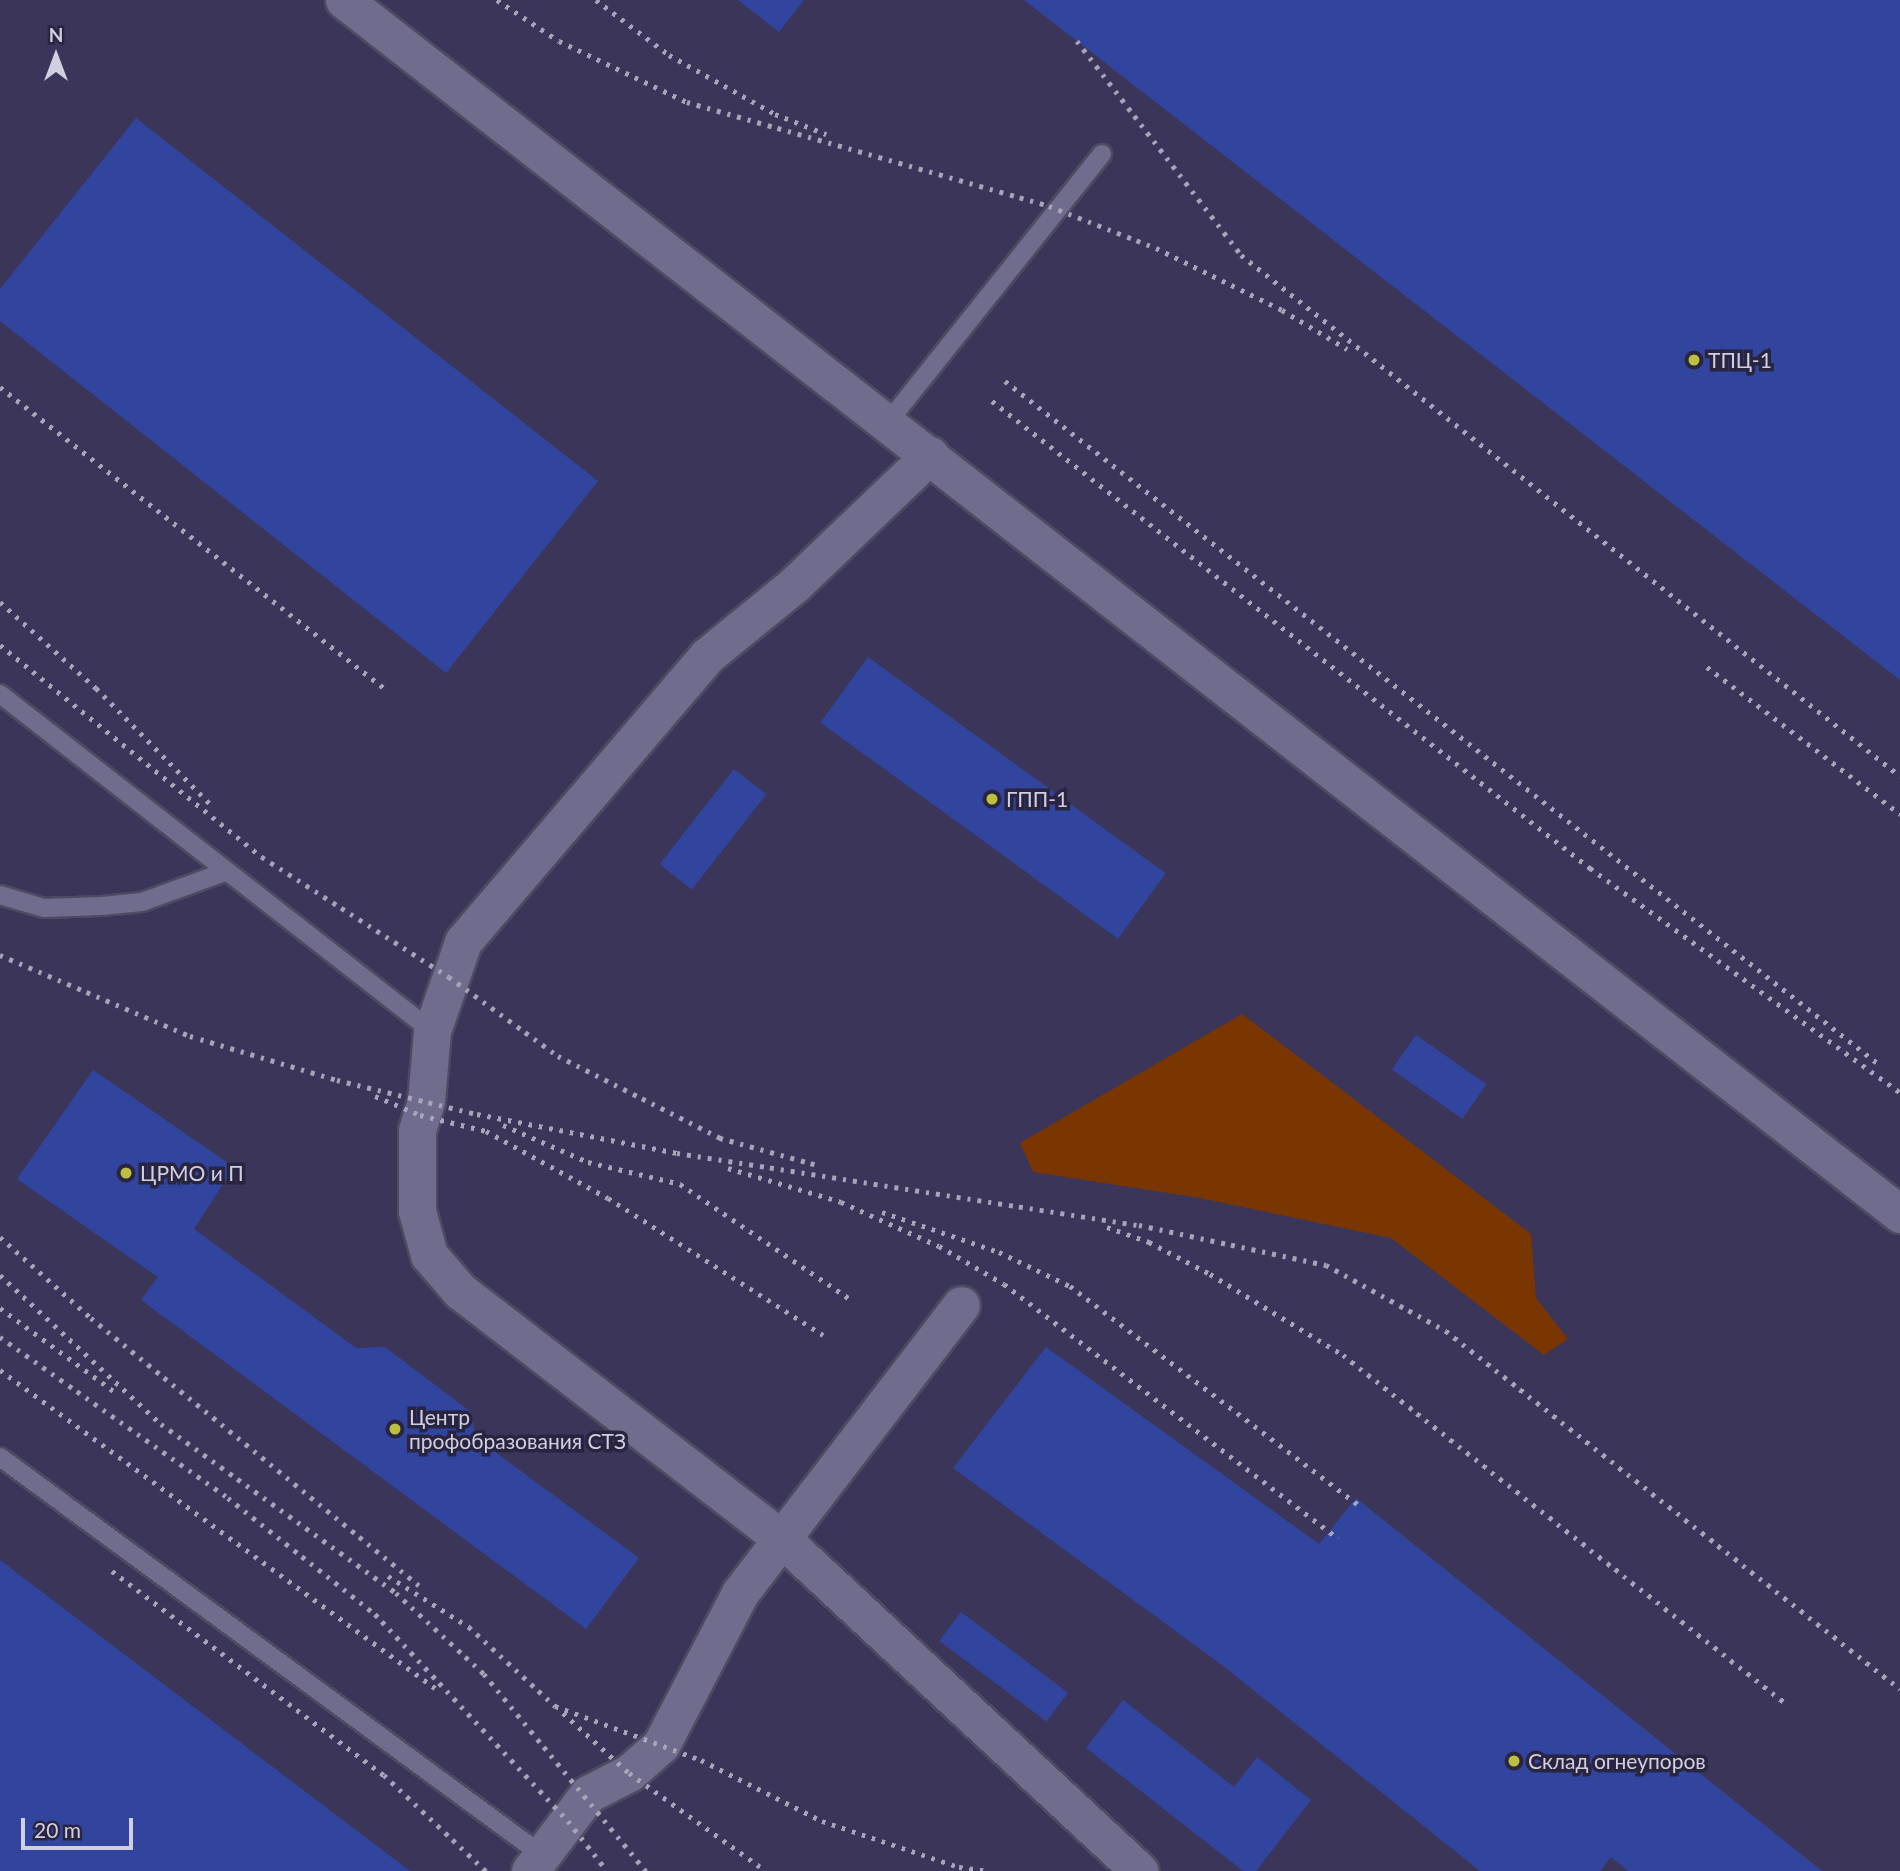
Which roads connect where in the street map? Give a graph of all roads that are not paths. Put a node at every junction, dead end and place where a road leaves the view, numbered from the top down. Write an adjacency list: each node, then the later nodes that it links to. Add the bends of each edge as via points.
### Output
1 (344, 0): 3 (street)
2 (1101, 154): 3 (lane)
3 (888, 422): 4 (street)
4 (930, 454): 8 (street, via 794,585 707,656 494,900 463,942); 9 (street)
5 (0, 694): 6 (lane)
6 (227, 871): 7 (lane, via 142,902 44,908); 8 (lane)
7 (0, 895)
8 (432, 1031): 12 (street, via 426,1101 417,1131 417,1211 429,1255 460,1290)
9 (1900, 1214)
10 (961, 1305): 12 (street)
11 (0, 1457): 13 (lane)
12 (780, 1537): 13 (street, via 740,1592 660,1745 629,1773 588,1794); 14 (street)
13 (536, 1863)
14 (1140, 1871)

